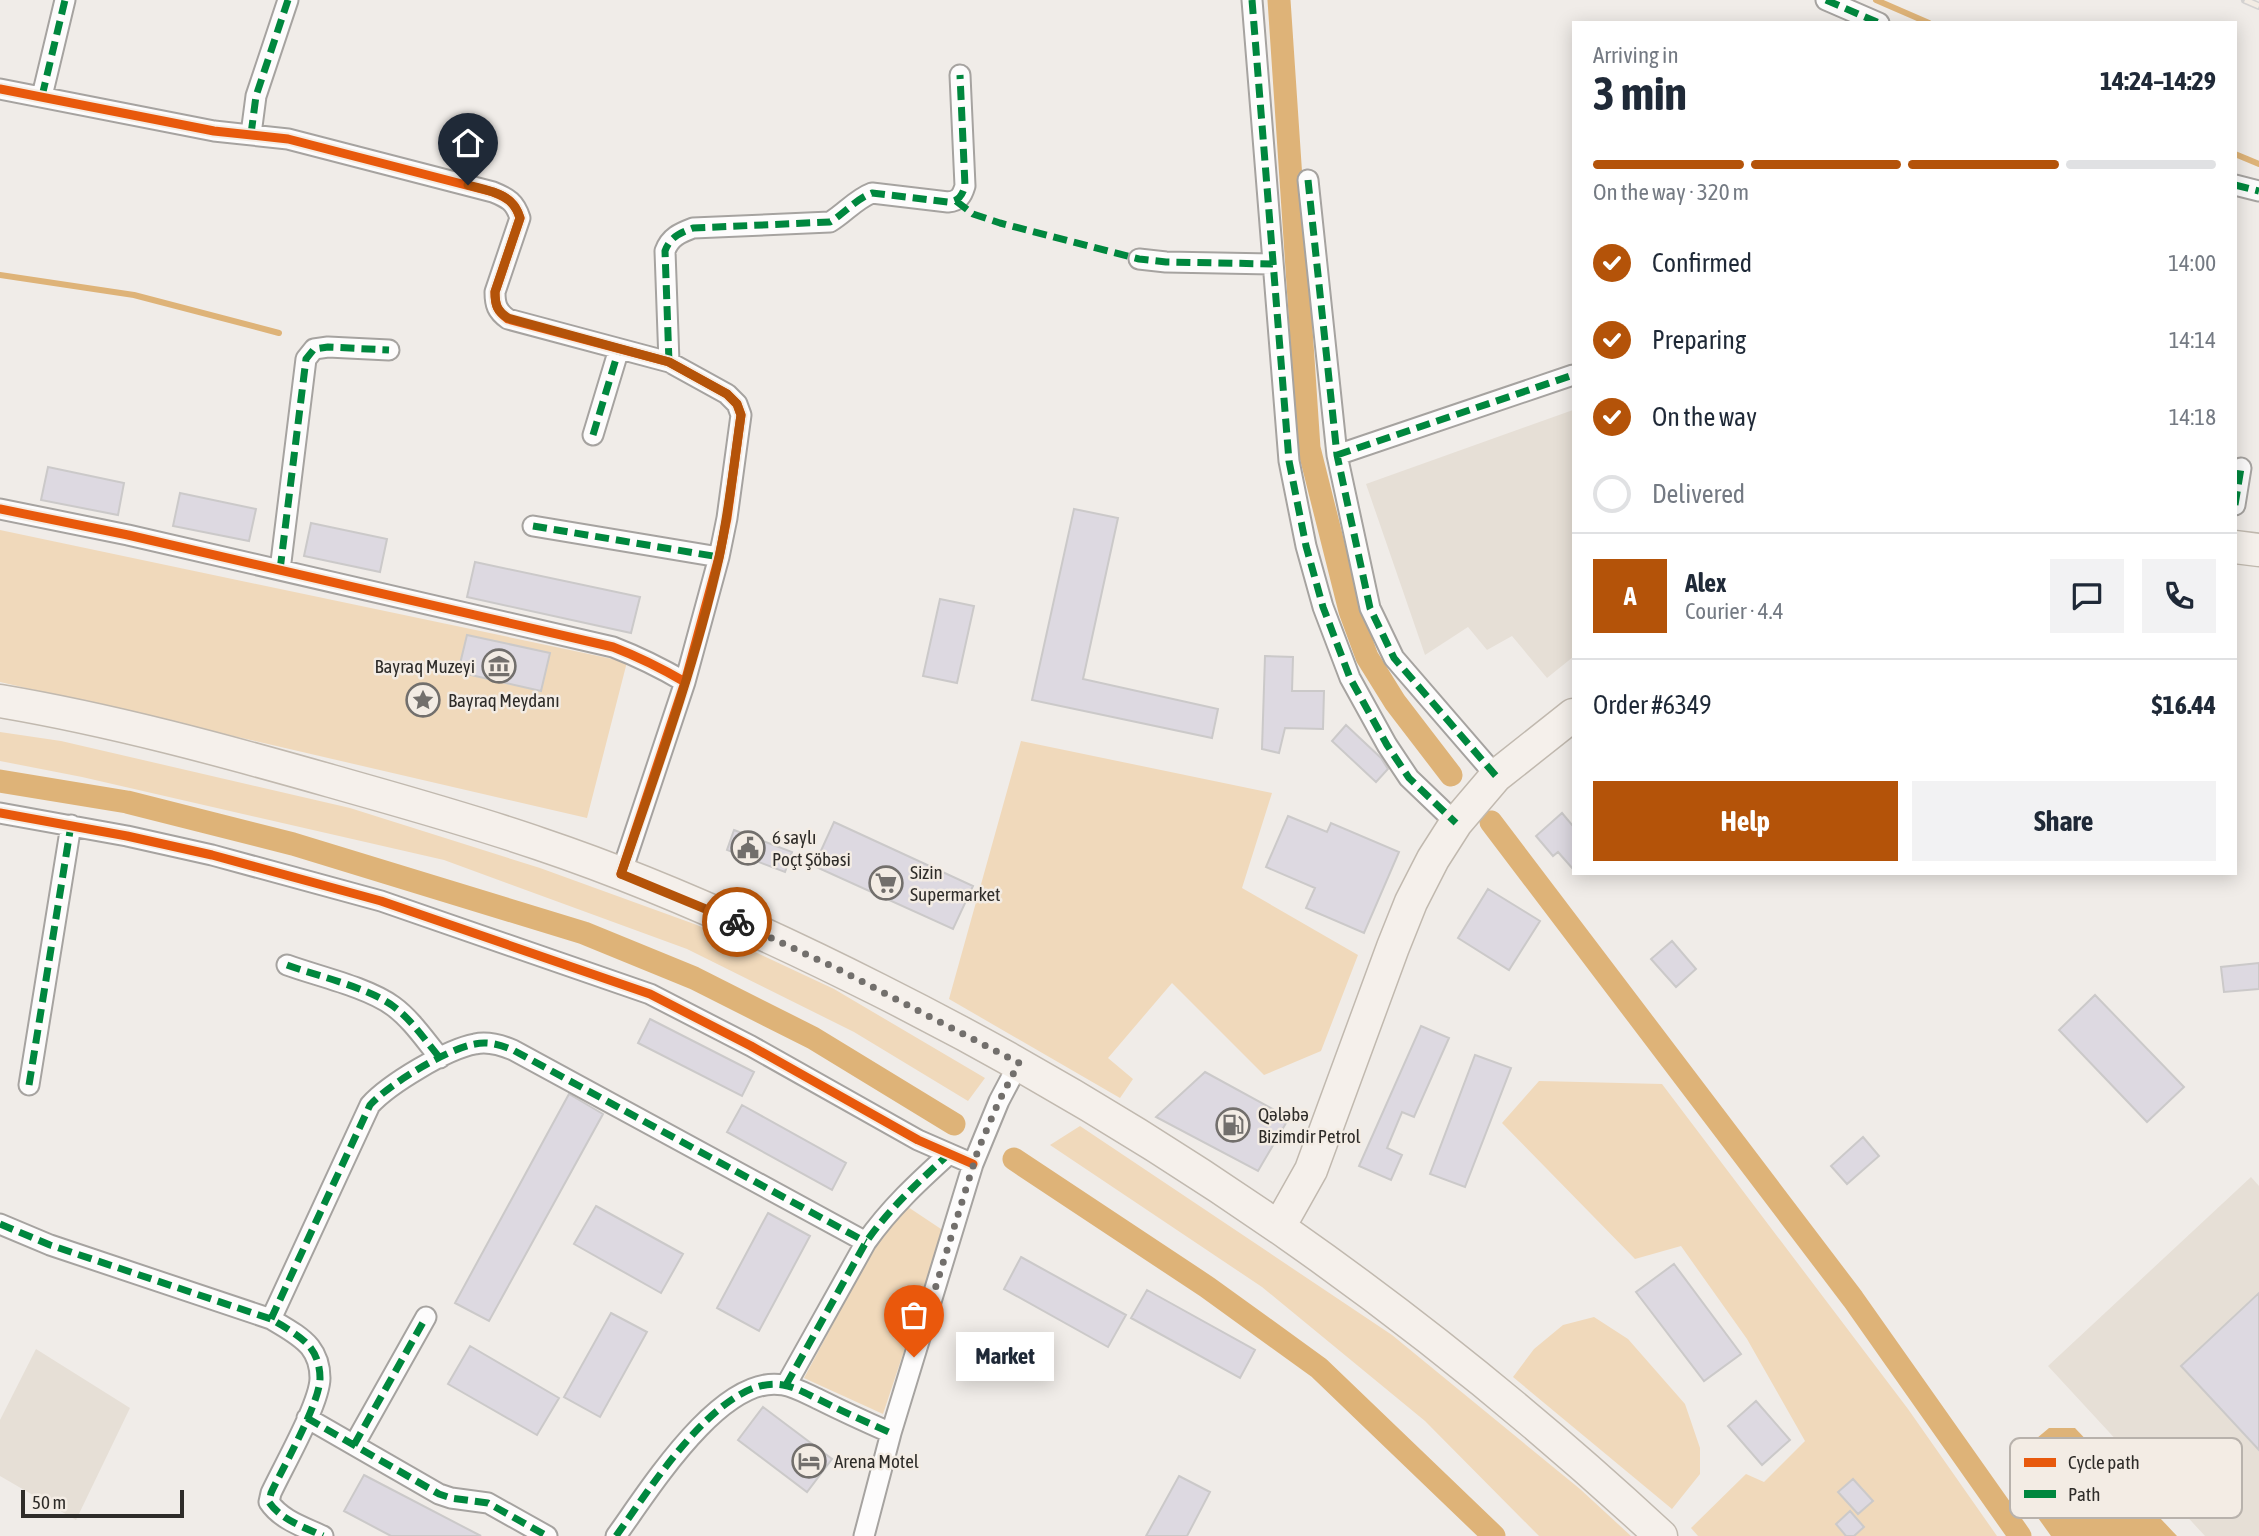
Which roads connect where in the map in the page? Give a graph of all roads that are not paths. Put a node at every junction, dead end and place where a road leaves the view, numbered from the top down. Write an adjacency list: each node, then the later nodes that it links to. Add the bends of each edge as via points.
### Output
1 (65, 0): 8 (street)
2 (288, 0): 9 (street, via 256,96)
3 (1252, 0): 14 (street)
4 (1826, 0): 5 (street)
5 (1874, 21)
6 (960, 75): 17 (street, via 965,186 956,201 872,193 830,222 693,228 680,233 664,251)
7 (0, 89): 8 (street)
8 (42, 96): 9 (street, via 169,123)
9 (251, 134): 15 (street, via 288,139 510,199 520,218 495,292 499,313)
10 (1308, 180): 20 (street)
11 (2237, 186): 12 (street)
12 (2259, 191)
13 (1139, 259): 14 (street)
14 (1273, 264): 34 (street, via 1289,461 1324,607 1350,678 1387,745 1409,778)
15 (619, 349): 17 (street); 19 (street)
16 (389, 350): 28 (street, via 328,347 314,349 306,359)
17 (669, 362): 27 (street, via 727,394 741,415)
18 (1572, 375): 20 (street)
19 (593, 435)
20 (1337, 455): 32 (street, via 1379,631 1412,681)
21 (2241, 468): 22 (street)
22 (2237, 493)
23 (0, 509): 28 (street)
24 (533, 526): 27 (street)
25 (2237, 547): 26 (main road)
26 (2259, 550)
27 (719, 557): 29 (street)
28 (280, 570): 29 (street, via 613,647)
29 (685, 682): 36 (street)
30 (0, 701): 36 (main road, via 240,755 439,811)
31 (1572, 716): 32 (main road)
32 (1496, 776): 34 (main road)
33 (0, 813): 35 (street)
34 (1456, 823): 44 (main road, via 1411,902 1311,1170)
35 (71, 825): 40 (street); 41 (street, via 212,855 381,901 650,994)
36 (621, 874): 39 (main road, via 772,937)
37 (287, 965): 38 (street, via 391,1004)
38 (440, 1058): 45 (street, via 476,1043 513,1049); 47 (street, via 381,1093 370,1105)
39 (1019, 1063): 42 (street); 44 (main road, via 1130,1128)
40 (29, 1085)
41 (949, 1154): 42 (street); 45 (street, via 899,1199)
42 (974, 1164): 50 (street)
43 (0, 1224): 47 (street)
44 (1279, 1227): 56 (main road, via 1489,1384)
45 (866, 1242): 48 (street)
46 (426, 1317): 51 (street)
47 (271, 1319): 49 (street, via 310,1346 318,1360 317,1398)
48 (786, 1385): 50 (street); 54 (street, via 764,1383 711,1415)
49 (307, 1418): 51 (street); 52 (street, via 269,1502 284,1517)
50 (891, 1433): 55 (street)
51 (354, 1445): 53 (street, via 439,1494 488,1503)
52 (323, 1536)
53 (547, 1536)
54 (616, 1536)
55 (864, 1536)
56 (1661, 1536)

